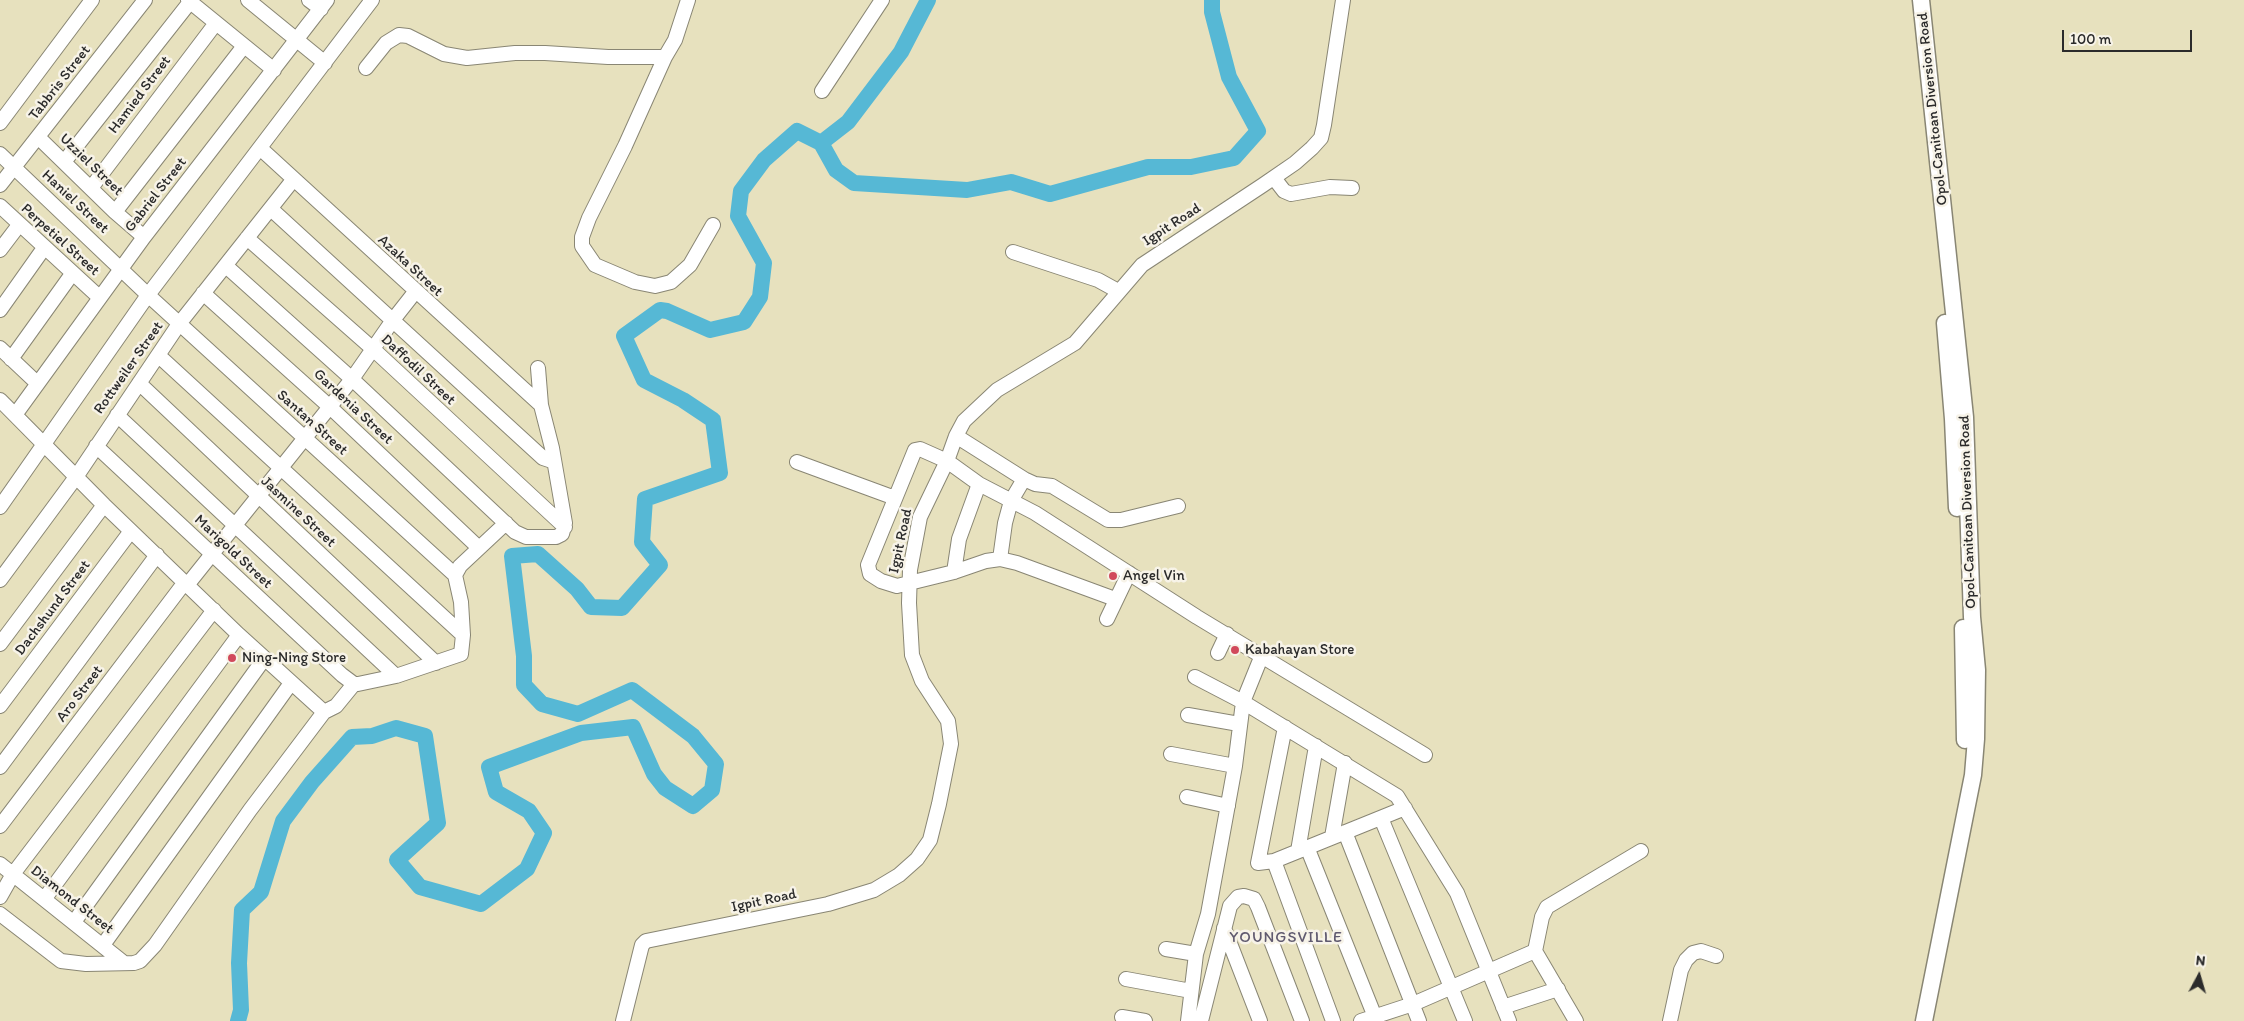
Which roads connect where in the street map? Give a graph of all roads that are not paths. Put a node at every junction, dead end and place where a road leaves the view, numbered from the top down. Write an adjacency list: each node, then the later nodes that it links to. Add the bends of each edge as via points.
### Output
1 (92, 0): 21 (street)
2 (145, 0): 22 (street, Tabbris Street)
3 (248, 0): 14 (street)
4 (310, 0): 12 (street)
5 (372, 0): 17 (street)
6 (688, 0): 16 (street, via 675,40)
7 (882, 0): 20 (street)
8 (1343, 0): 27 (street, Igpit Road, via 1320,138 1306,154)
9 (1912, 0): 168 (main road, Opol-Canitoan Diversion Road, via 1953,419 1965,740 1962,780 1946,870)
10 (1921, 0): 169 (main road, Opol-Canitoan Diversion Road, via 1965,417 1977,670 1973,776)
11 (189, 1): 13 (street); 25 (street)
12 (324, 4): 14 (street, Gabriel Street)
13 (216, 23): 15 (street); 30 (street, Hamied Street)
14 (298, 40): 17 (street); 19 (street, Gabriel Street)
15 (244, 46): 19 (street); 34 (street)
16 (665, 57): 18 (street, via 538,53 467,58 444,54 408,36 399,35 386,43); 36 (street, via 588,218 582,246 595,264 635,282 655,286 671,282 690,265)
17 (325, 63): 23 (street)
18 (366, 68)
19 (274, 70): 37 (street, Gabriel Street)
20 (822, 91)
21 (0, 123)
22 (38, 137): 25 (street, Uzziel Street); 26 (street, Tabbris Street)
23 (260, 148): 28 (street, Azaka Street); 48 (street)
24 (0, 154): 26 (street, Haniel Street)
25 (64, 162): 30 (street, Uzziel Street)
26 (14, 167): 29 (street, Tabbris Street); 43 (street, Haniel Street)
27 (1274, 178): 31 (street, via 1290,194 1330,186); 45 (street, Igpit Road, via 1149,260)
28 (293, 180): 33 (street, Rottweiler Street); 46 (street, Azaka Street)
29 (0, 186)
30 (91, 188): 34 (street, Uzziel Street)
31 (1352, 188)
32 (0, 206): 35 (street, Perpetiel Street)
33 (271, 209): 38 (street, Rottweiler Street); 51 (street)
34 (115, 212): 37 (street, Uzziel Street)
35 (19, 225): 39 (street, Perpetiel Street); 40 (street)
36 (713, 225)
37 (144, 236): 43 (street, Gabriel Street)
38 (247, 238): 42 (street, Rottweiler Street); 54 (street, Daffodil Street)
39 (44, 248): 44 (street, Perpetiel Street); 50 (street)
40 (0, 250)
41 (1013, 252): 45 (street, via 1098,280)
42 (226, 266): 47 (street, Rottweiler Street); 58 (street)
43 (121, 268): 48 (street, Haniel Street); 49 (street, Gabriel Street)
44 (72, 274): 49 (street, Perpetiel Street); 56 (street)
45 (1118, 291): 66 (street, Igpit Road, via 1075,343 997,390 964,421)
46 (415, 292): 51 (street, Aro Street); 62 (street, Azaka Street)
47 (203, 293): 52 (street, Rottweiler Street); 63 (street, Gardenia Street)
48 (148, 295): 52 (street, Santan Street); 68 (street)
49 (99, 297): 59 (street, Gabriel Street)
50 (0, 310)
51 (393, 320): 54 (street, Aro Street); 70 (street, via 543,458)
52 (179, 324): 55 (street, Rottweiler Street); 67 (street, Santan Street)
53 (0, 348): 56 (street)
54 (373, 349): 58 (street, Aro Street); 85 (street, Daffodil Street)
55 (159, 356): 60 (street, Rottweiler Street); 73 (street)
56 (11, 358): 59 (street)
57 (538, 368): 62 (street)
58 (352, 379): 63 (street, Aro Street); 83 (street)
59 (37, 383): 64 (street, Gabriel Street)
60 (139, 383): 65 (street, Rottweiler Street); 77 (street, Jasmine Street)
61 (0, 400): 64 (street)
62 (541, 405): 70 (street, via 552,448)
63 (330, 407): 67 (street, Aro Street); 87 (street, Gardenia Street)
64 (15, 415): 68 (street)
65 (117, 415): 69 (street, Rottweiler Street); 84 (street)
66 (956, 436): 71 (street, Igpit Road); 75 (street)
67 (305, 439): 73 (street, Aro Street); 93 (street, Santan Street)
68 (44, 446): 74 (street); 82 (street)
69 (96, 446): 74 (street, Rottweiler Street); 89 (street, Marigold Street)
70 (552, 461): 85 (street)
71 (947, 461): 76 (street); 78 (street, via 920,449 915,450); 96 (street, Igpit Road, via 920,517)
72 (797, 462): 78 (street)
73 (280, 468): 77 (street, Aro Street); 102 (street)
74 (76, 477): 80 (street); 94 (street, Rottweiler Street)
75 (1024, 480): 79 (street); 81 (street, via 1052,486 1108,520 1122,520)
76 (979, 484): 79 (street); 91 (street, via 959,540)
77 (257, 496): 84 (street, Aro Street); 107 (street, Jasmine Street)
78 (895, 498): 96 (street, via 868,569 876,579 892,586)
79 (1011, 500): 90 (street, via 1004,523); 92 (street)
80 (104, 505): 86 (street); 103 (street)
81 (1178, 506)
82 (0, 507)
83 (506, 523): 85 (street, via 526,537 560,537); 87 (street)
84 (234, 526): 89 (street, Aro Street); 108 (street)
85 (565, 527)
86 (131, 531): 88 (street); 113 (street, Dachshund Street)
87 (479, 548): 93 (street)
88 (156, 555): 95 (street); 123 (street)
89 (211, 555): 95 (street, Aro Street); 110 (street, Marigold Street)
90 (1000, 560): 91 (street, via 986,561); 97 (street, via 1017,563)
91 (954, 572): 96 (street)
92 (1129, 573): 97 (street); 100 (street)
93 (455, 575): 102 (street)
94 (0, 580)
95 (187, 583): 98 (street); 128 (street, Aro Street)
96 (909, 584): 157 (street, Igpit Road, via 912,655 922,681 948,721 950,731 951,744 930,840 899,875 874,890 828,904 646,941 642,945)
97 (1115, 599): 99 (street)
98 (214, 610): 101 (street); 134 (street)
99 (1107, 619)
100 (1227, 634): 104 (street); 105 (street)
101 (239, 635): 106 (street); 136 (street)
102 (463, 635): 107 (street, via 461,654)
103 (0, 644)
104 (1218, 653)
105 (1262, 655): 112 (street); 120 (street)
106 (264, 659): 111 (street); 138 (street)
107 (436, 663): 108 (street)
108 (396, 676): 110 (street, via 364,684)
109 (1195, 677): 112 (street)
110 (351, 682): 114 (street, via 336,706)
111 (291, 684): 114 (street); 140 (street)
112 (1243, 702): 116 (street); 117 (street)
113 (0, 706)
114 (324, 712): 145 (street, via 154,945 140,961)
115 (1188, 715): 116 (street)
116 (1239, 724): 122 (street)
117 (1285, 727): 118 (street); 132 (street, via 1258,860 1260,863)
118 (1316, 746): 121 (street); 130 (street)
119 (1171, 754): 122 (street)
120 (1425, 755)
121 (1345, 763): 126 (street, via 1398,796); 129 (street)
122 (1235, 766): 125 (street)
123 (0, 767)
124 (1187, 797): 125 (street)
125 (1228, 806): 143 (street, via 1208,914)
126 (1405, 808): 127 (street); 146 (street, via 1457,893)
127 (1382, 818): 129 (street); 148 (street)
128 (0, 826)
129 (1338, 835): 130 (street); 151 (street)
130 (1302, 849): 132 (street); 153 (street)
131 (1641, 852): 142 (street, via 1547,907)
132 (1274, 861): 162 (street)
133 (0, 864): 134 (street, Diamond Street)
134 (13, 874): 135 (street); 136 (street, Diamond Street)
135 (0, 897)
136 (45, 898): 138 (street, Diamond Street)
137 (0, 914): 145 (street, via 61,961)
138 (74, 922): 140 (street, Diamond Street)
139 (1224, 928): 155 (street); 160 (street); 161 (street, via 1234,901 1244,896 1254,899)
140 (103, 945): 145 (street, Diamond Street)
141 (1166, 949): 143 (street)
142 (1535, 951): 146 (street); 149 (street)
143 (1196, 954): 150 (street)
144 (1716, 956): 167 (street, via 1702,950 1686,960)
145 (124, 963)
146 (1489, 970): 148 (street); 152 (street)
147 (1126, 978): 150 (street)
148 (1452, 987): 151 (street); 165 (street)
149 (1558, 989): 152 (street); 156 (street)
150 (1191, 991): 159 (street)
151 (1412, 1004): 153 (street); 164 (street)
152 (1503, 1007): 166 (street)
153 (1375, 1017): 163 (street)
154 (1122, 1018): 158 (street)
155 (1205, 1018)
156 (1572, 1020)
157 (623, 1021)
158 (1145, 1021)
159 (1188, 1021)
160 (1260, 1021)
161 (1302, 1021)
162 (1333, 1021)
163 (1361, 1021)
164 (1419, 1021)
165 (1465, 1021)
166 (1509, 1021)
167 (1670, 1021)
168 (1914, 1021)
169 (1924, 1021)

